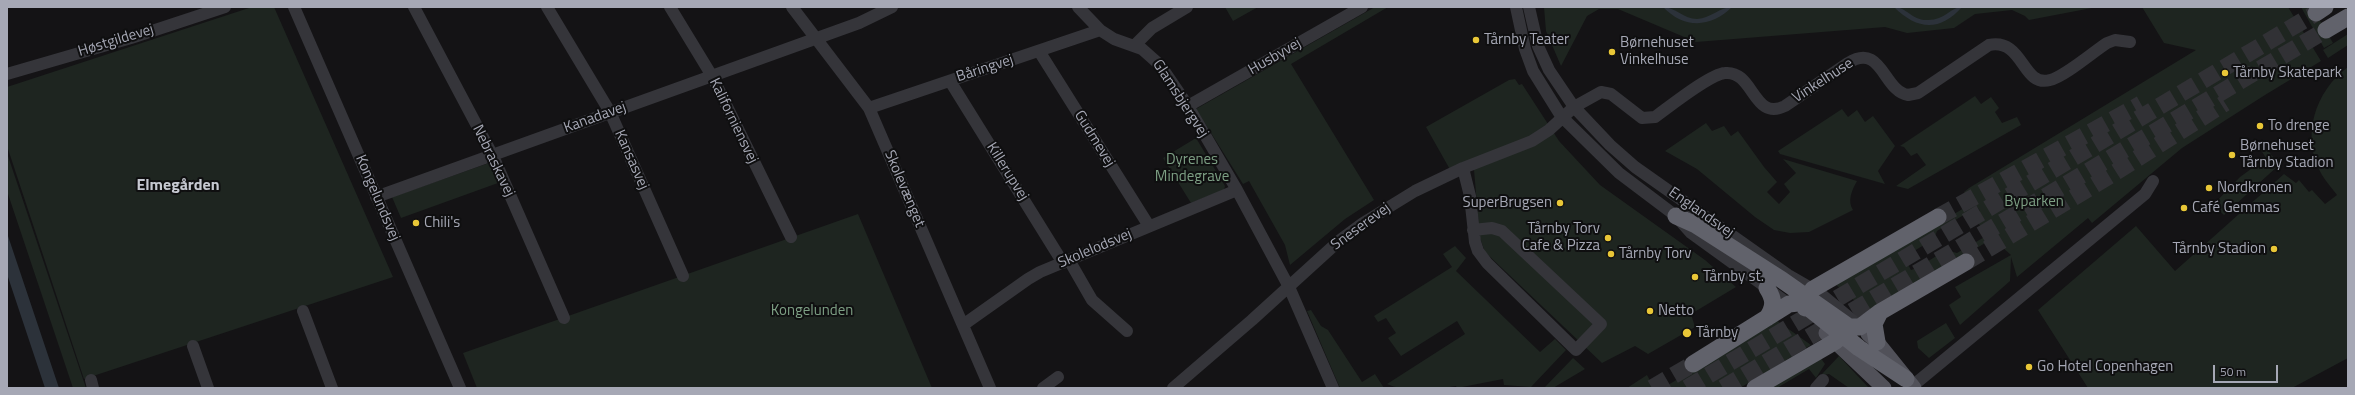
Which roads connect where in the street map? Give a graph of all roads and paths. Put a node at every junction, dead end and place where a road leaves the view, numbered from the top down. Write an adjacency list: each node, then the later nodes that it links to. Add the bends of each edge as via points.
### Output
1 (225, 7): 20 (street, Høstgildevej, via 131,38)
2 (294, 7): 32 (street, Kongelundsvej)
3 (414, 7): 28 (street, Nebraskavej)
4 (547, 7): 26 (street, Kansasvej)
5 (670, 7): 21 (street, Kaliforniensvej)
6 (792, 7): 16 (street, Skolevænget)
7 (892, 7): 16 (street, Kanadavej, via 859,23)
8 (1078, 7): 15 (street, Glamsbjergvej)
9 (1187, 7): 18 (street, via 1152,28)
10 (1362, 7): 23 (street, Husbyvej)
11 (1516, 7): 27 (street, Englandsvej, via 1525,49 1533,71)
12 (1529, 7): 24 (street, Englandsvej, via 1544,60)
13 (2348, 17): 14 (highway, via 2328,33)
14 (2348, 25)
15 (1100, 30): 18 (street, Glamsbjergvej, via 1114,39); 19 (street, Båringvej)
16 (815, 39): 21 (street, Kanadavej); 25 (street, Skolevænget)
17 (2130, 42): 24 (street, Vinkelhuse, via 2115,40 2106,43 2049,81 2033,77 2014,52 2005,46 1995,44 1984,48 1914,95 1899,92 1875,63 1858,58 1780,108 1763,106 1741,78 1725,72 1714,76 1655,117 1648,119 1636,115 1606,92 1596,93)
18 (1134, 46): 23 (street, Glamsbjergvej, via 1142,49 1160,65)
19 (1039, 51): 22 (street, Båringvej); 35 (street, Gudmevej)
20 (7, 74)
21 (712, 76): 26 (street, Kanadavej); 37 (street, Kaliforniensvej)
22 (950, 81): 25 (street, Båringvej); 38 (street, Killerupvej)
23 (1188, 106): 31 (street, Glamsbjergvej)
24 (1574, 107): 27 (street, Sneserevej); 43 (street, Englandsvej, via 1610,145 1635,166 1788,275)
25 (869, 108): 48 (street, Skolevænget)
26 (610, 112): 28 (street, Kanadavej); 40 (street, Kansasvej)
27 (1561, 116): 29 (street, Sneserevej, via 1549,130 1532,141); 33 (street, Englandsvej, via 1618,173)
28 (493, 156): 32 (street, Kanadavej); 46 (street, Nebraskavej)
29 (1463, 168): 36 (street, via 1470,196); 41 (street, Sneserevej, via 1415,191 1363,223 1340,240)
30 (2153, 181): 56 (street, via 2145,194)
31 (1237, 190): 35 (street, Skolelodsvej); 41 (street, Glamsbjergvej)
32 (376, 197): 57 (street, Kongelundsvej)
33 (1676, 216): 42 (street, Englandsvej, via 1691,233); 43 (highway, via 1696,225)
34 (1938, 217): 43 (highway)
35 (1149, 226): 38 (street, Skolelodsvej)
36 (1474, 230): 36 (street, via 1492,228 1502,231 1601,324 1576,350 1486,263 1476,247)
37 (790, 237)
38 (1066, 261): 48 (street, Skolelodsvej, via 1028,279); 51 (street, Killerupvej, via 1092,300)
39 (1966, 262): 45 (highway)
40 (683, 276)
41 (1289, 287): 62 (street, Sneserevej); 63 (street, Glamsbjergvej)
42 (1767, 288): 43 (street, Englandsvej); 47 (highway, via 1774,303)
43 (1804, 302): 47 (highway); 49 (highway)
44 (303, 311): 59 (street)
45 (1880, 312): 50 (highway); 52 (highway, via 1874,324)
46 (564, 318)
47 (1767, 318): 54 (highway)
48 (963, 325): 60 (street, Skolevænget)
49 (1840, 327): 50 (highway); 56 (highway, via 1859,348); 64 (highway); 65 (main road)
50 (1860, 327): 52 (main road)
51 (1127, 331)
52 (1877, 342): 56 (main road)
53 (193, 346): 58 (street)
54 (1693, 364)
55 (1058, 378): 61 (street)
56 (1911, 385)
57 (456, 387)
58 (208, 388)
59 (332, 388)
60 (990, 388)
61 (1043, 388)
62 (1173, 388)
63 (1333, 388)
64 (1755, 388)
65 (1884, 388)

